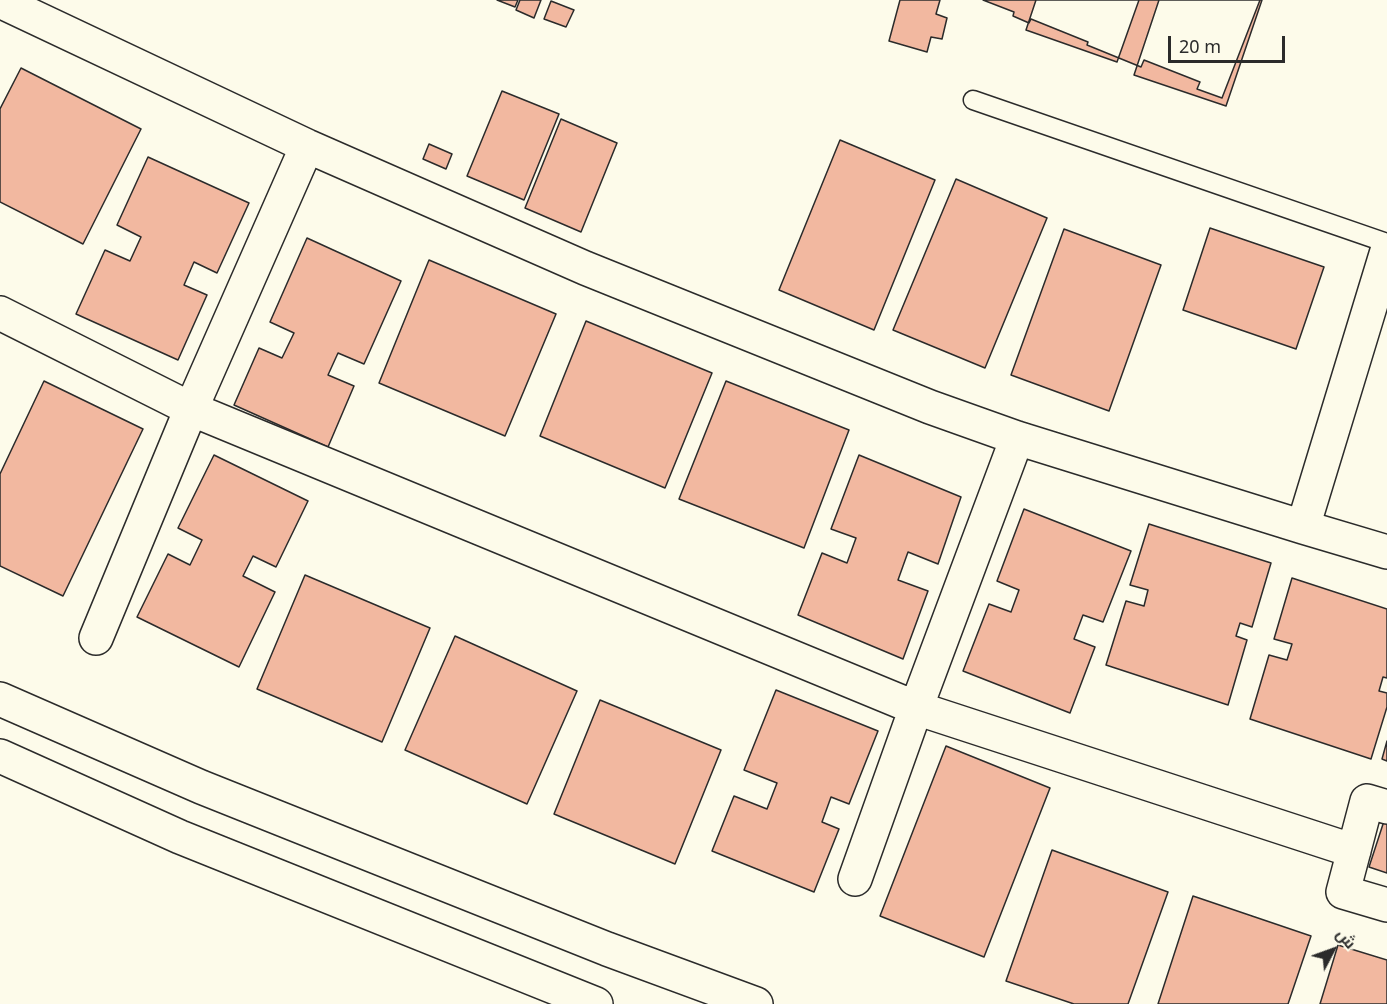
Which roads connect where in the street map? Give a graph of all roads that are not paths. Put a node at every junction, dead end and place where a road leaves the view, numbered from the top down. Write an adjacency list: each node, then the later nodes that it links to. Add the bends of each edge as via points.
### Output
1 (0, 1): 3 (street)
2 (973, 100): 4 (lane)
3 (307, 146): 7 (street); 8 (street, via 585,268 930,407)
4 (1387, 243)
5 (1387, 251): 9 (street)
6 (0, 314): 7 (street)
7 (191, 409): 11 (street); 13 (street)
8 (1017, 438): 9 (street); 13 (street)
9 (1303, 527): 10 (street)
10 (1387, 552)
11 (96, 638)
12 (0, 699): 20 (street, via 201,787 607,950)
13 (916, 708): 16 (street); 17 (street)
14 (0, 756): 19 (street, via 180,837)
15 (1387, 807): 16 (street, via 1367,801)
16 (1354, 851): 18 (street, via 1343,892)
17 (855, 879)
18 (1387, 905)
19 (596, 1004)
20 (756, 1004)

